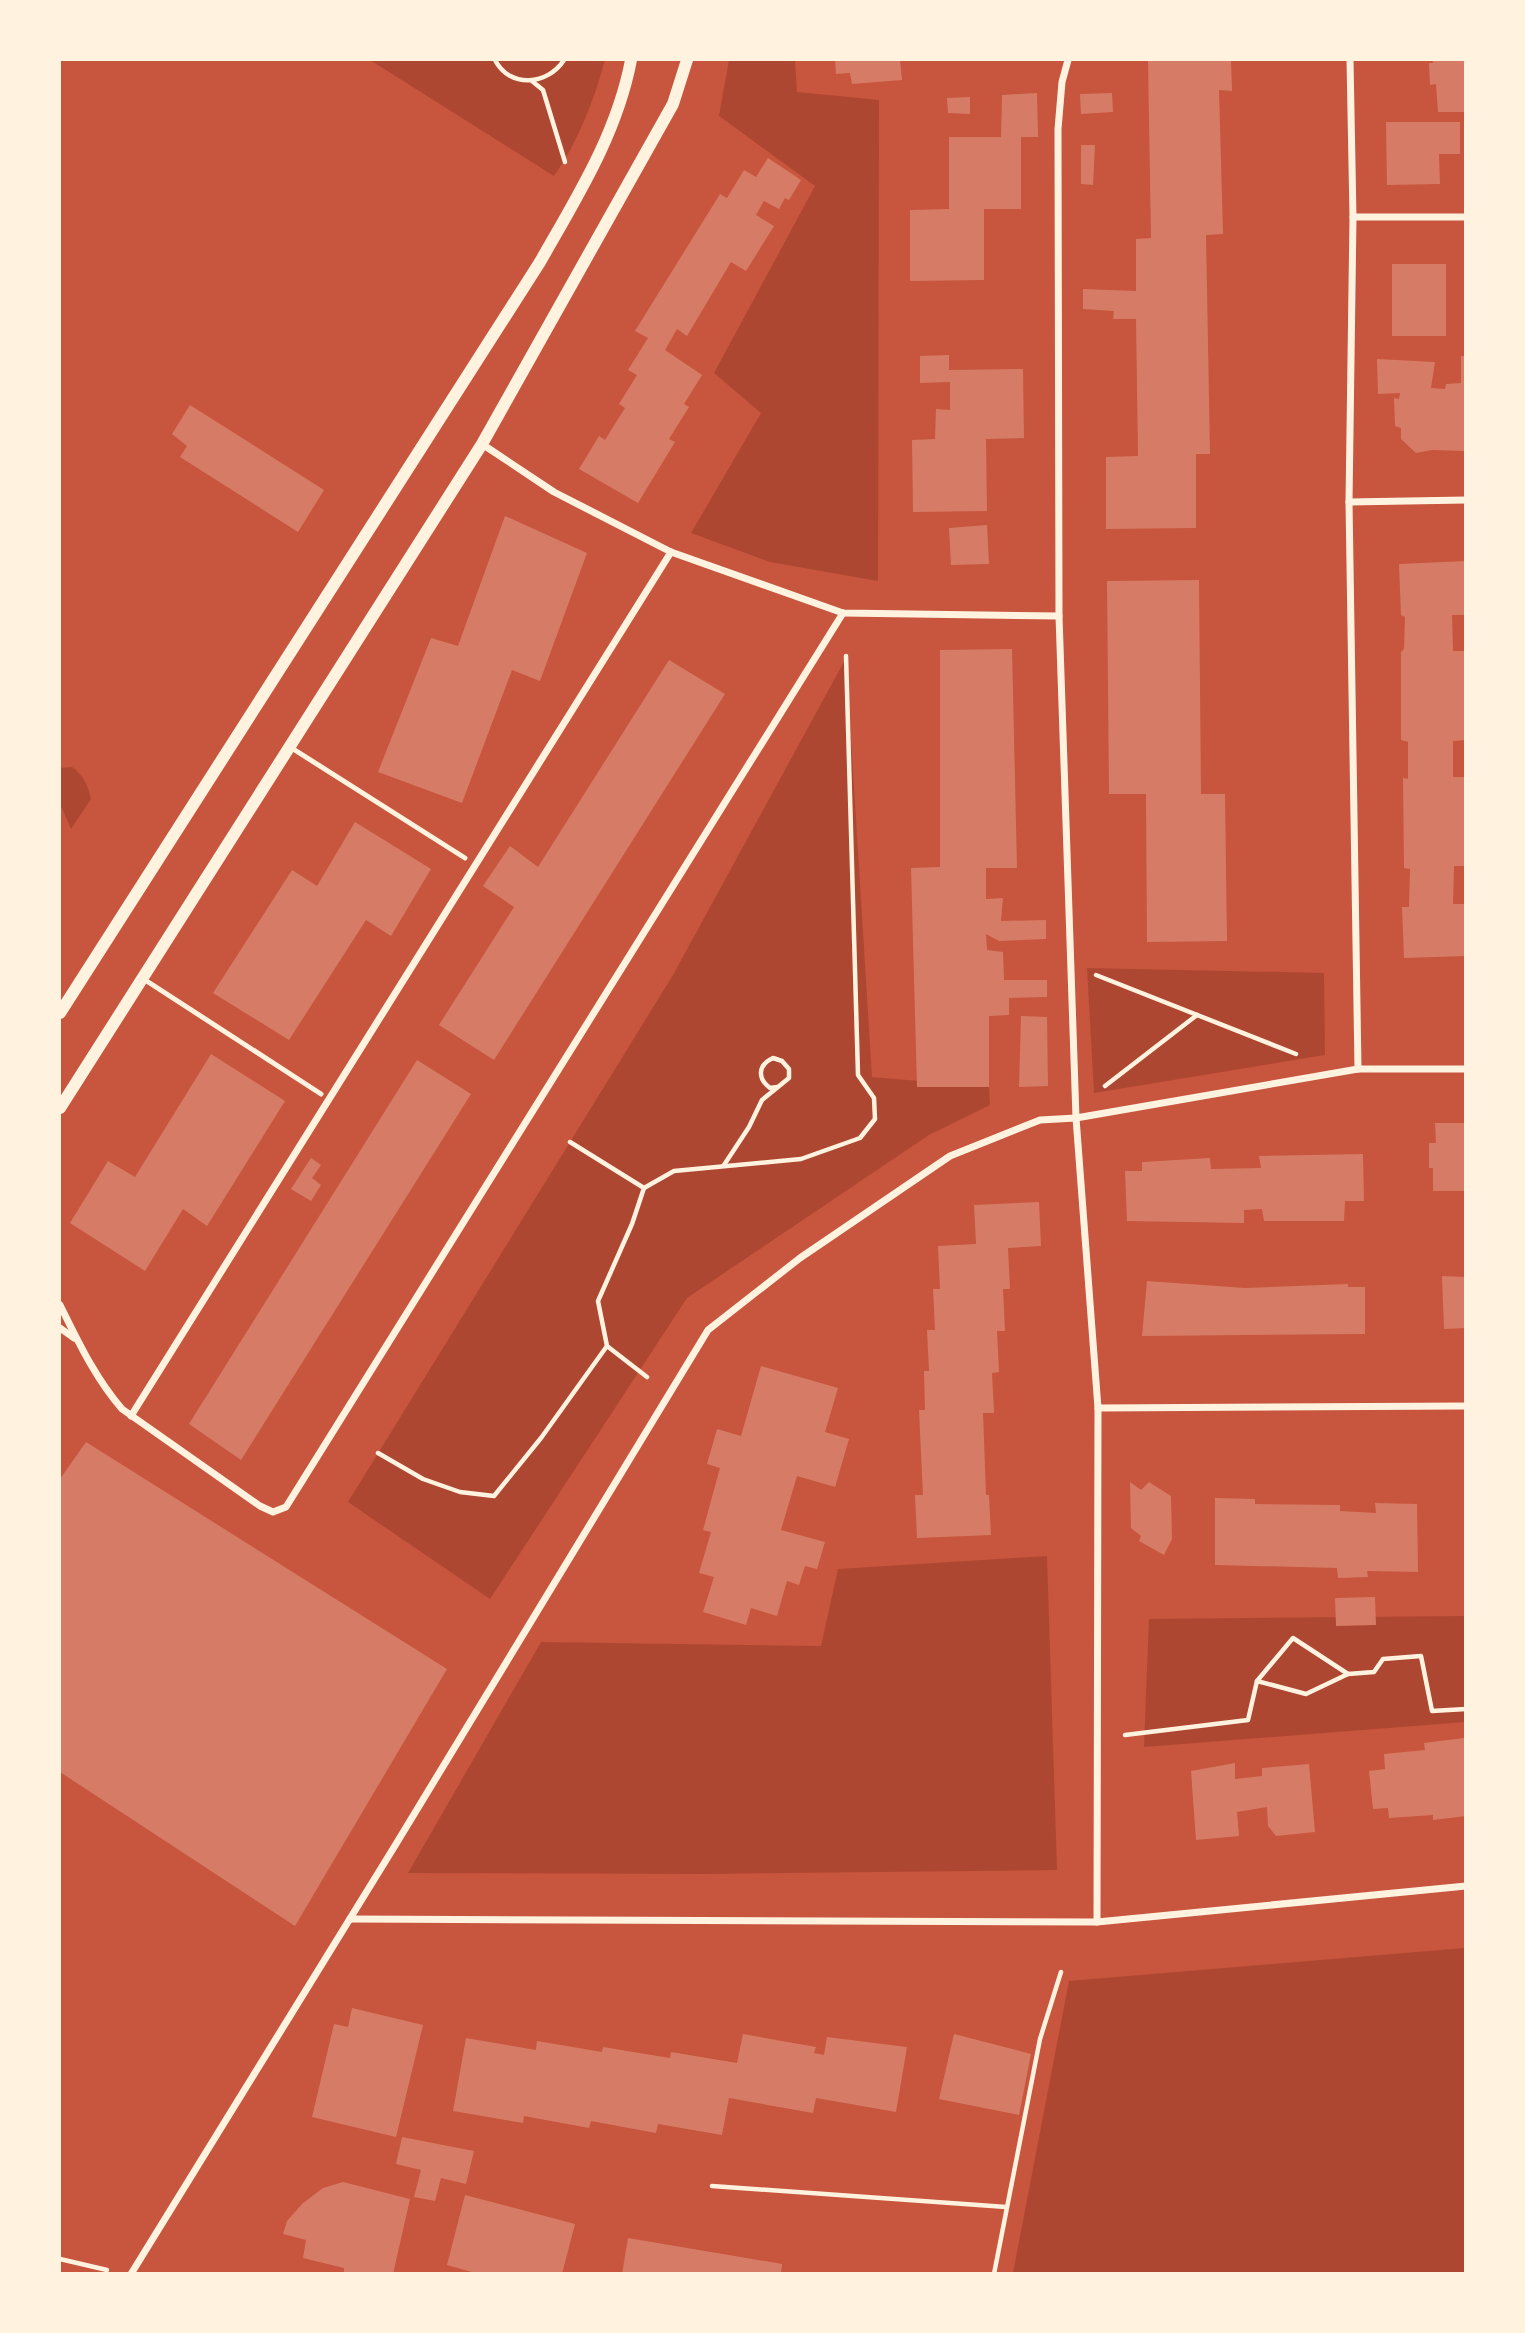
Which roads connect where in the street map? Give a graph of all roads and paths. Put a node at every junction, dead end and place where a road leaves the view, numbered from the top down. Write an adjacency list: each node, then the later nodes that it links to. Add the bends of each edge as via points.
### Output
1 (495, 60): 7 (path, via 507,74)
2 (564, 60): 7 (path, via 555,71)
3 (631, 60): 21 (street, via 626,87 597,162 540,262)
4 (687, 60): 11 (street, via 673,104)
5 (1068, 60): 16 (street, via 1058,129)
6 (1350, 60): 9 (street)
7 (532, 81): 8 (path, via 543,90)
8 (566, 170)
9 (1353, 217): 10 (street); 13 (street)
10 (1465, 217)
11 (482, 444): 14 (street, via 554,492); 17 (street)
12 (1465, 500): 13 (street)
13 (1349, 502): 24 (street)
14 (671, 552): 15 (street); 41 (street)
15 (843, 613): 16 (street); 32 (path, via 858,1075 874,1098 875,1119 860,1138 801,1159); 41 (street, via 286,1507 273,1513 260,1506)
16 (1059, 616): 30 (street)
17 (290, 746): 18 (lane); 20 (street)
18 (465, 858)
19 (1091, 973): 22 (path)
20 (142, 978): 28 (lane); 29 (street)
21 (60, 1013)
22 (1197, 1015): 23 (path); 27 (path)
23 (1305, 1058)
24 (1358, 1069): 25 (street); 30 (street)
25 (1465, 1069)
26 (777, 1087): 26 (path, via 789,1078 789,1069 772,1058 761,1068 761,1077 770,1088); 32 (path, via 762,1100)
27 (1101, 1089)
28 (321, 1094)
29 (60, 1108)
30 (1076, 1118): 40 (street); 48 (street, via 1040,1120 950,1156 800,1258 708,1330)
31 (570, 1142): 33 (path)
32 (724, 1165): 33 (path, via 674,1171)
33 (644, 1188): 37 (path, via 598,1301)
34 (60, 1305): 36 (street)
35 (60, 1328): 36 (street)
36 (77, 1341): 41 (street, via 106,1391)
37 (607, 1346): 38 (path); 42 (path, via 494,1496 460,1492 423,1479)
38 (647, 1377)
39 (1465, 1406): 40 (street)
40 (1098, 1408): 49 (street)
41 (131, 1416)
42 (378, 1453)
43 (1348, 1674): 44 (path, via 1306,1694); 44 (path, via 1293,1638); 45 (path, via 1374,1672 1383,1659 1421,1656 1432,1711)
44 (1257, 1681): 46 (path, via 1248,1720)
45 (1465, 1709)
46 (1125, 1735)
47 (1465, 1886): 49 (street)
48 (350, 1919): 49 (street); 55 (street)
49 (1097, 1922)
50 (1061, 1972): 52 (path, via 1040,2039)
51 (712, 2186): 52 (path)
52 (1006, 2207): 56 (path)
53 (60, 2259): 54 (path)
54 (113, 2271)
55 (131, 2273)
56 (994, 2273)

